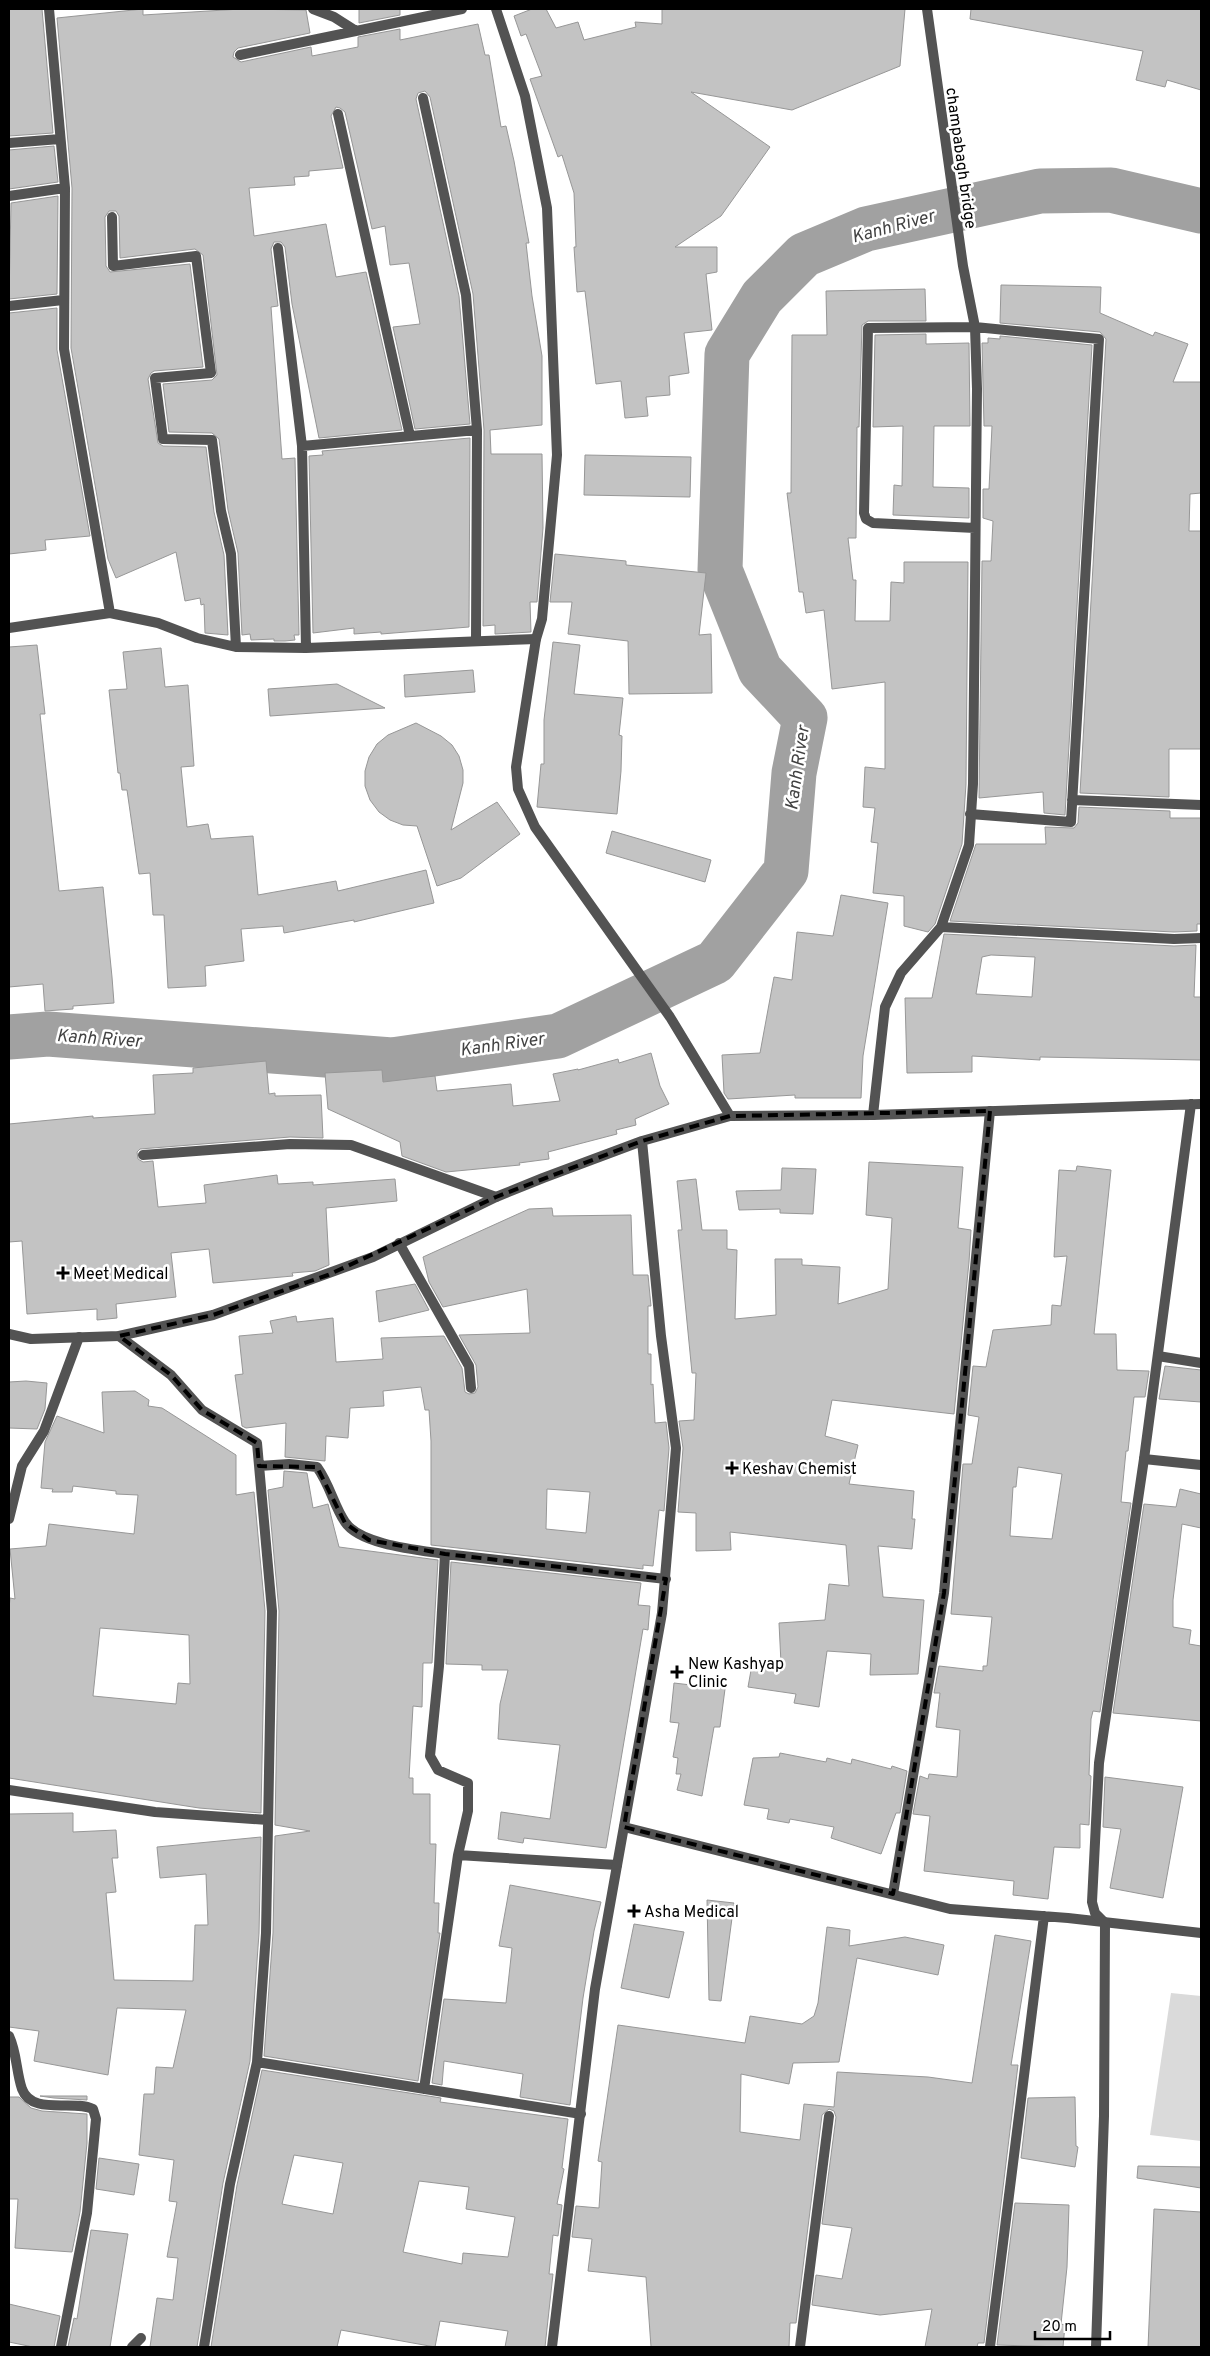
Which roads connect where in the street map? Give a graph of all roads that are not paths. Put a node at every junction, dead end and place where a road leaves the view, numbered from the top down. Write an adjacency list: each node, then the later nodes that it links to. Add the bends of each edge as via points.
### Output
1 (49, 9): 10 (street)
2 (313, 9): 6 (street)
3 (462, 9): 6 (street)
4 (496, 9): 25 (street, via 526,96 547,208 557,455 542,619)
5 (927, 9): 18 (street, champabagh bridge, via 963,266)
6 (356, 31): 7 (street)
7 (240, 55)
8 (423, 98): 19 (street, via 466,295)
9 (338, 114): 20 (street)
10 (60, 139): 11 (street); 12 (street)
11 (9, 143)
12 (65, 188): 13 (street); 16 (street)
13 (9, 196)
14 (112, 217): 27 (street, via 113,266 196,256 211,373 155,378 163,439 212,440 231,554)
15 (278, 248): 21 (street)
16 (63, 300): 17 (street); 23 (street, via 64,349)
17 (9, 306)
18 (975, 327): 22 (street, champabagh bridge); 22 (street, via 868,328 864,513 866,519 873,523); 29 (street, via 1099,339)
19 (477, 430): 20 (street); 26 (street)
20 (410, 436): 21 (street)
21 (302, 446): 28 (street)
22 (975, 528): 31 (street, champabagh bridge)
23 (110, 613): 24 (street); 27 (street)
24 (9, 628)
25 (536, 639): 26 (street); 37 (street, via 516,767 518,789 535,827 670,1017)
26 (476, 641): 28 (street)
27 (236, 647): 28 (street)
28 (306, 648)
29 (1072, 800): 30 (street); 31 (street, via 1071,822)
30 (1201, 805)
31 (970, 814): 32 (street, champabagh bridge, via 968,845)
32 (941, 927): 33 (street); 36 (street, via 901,973 885,1007)
33 (1201, 938)
34 (1196, 1104): 35 (street); 45 (street)
35 (990, 1111): 36 (street); 60 (street, via 944,1593)
36 (873, 1115): 37 (street)
37 (730, 1116): 38 (street)
38 (642, 1141): 40 (street); 54 (street, via 661,1336 676,1448)
39 (143, 1155): 40 (street, via 290,1144 351,1145)
40 (496, 1197): 41 (street)
41 (399, 1243): 43 (street, via 328,1275 213,1315); 47 (street, via 469,1366)
42 (9, 1334): 44 (street, via 31,1338)
43 (119, 1336): 44 (street); 50 (street, via 171,1375 202,1410 257,1443)
44 (79, 1337): 51 (street, via 44,1431 22,1466)
45 (1158, 1356): 46 (street); 48 (street)
46 (1201, 1363)
47 (471, 1388)
48 (1144, 1459): 49 (street); 62 (street, via 1099,1763 1092,1902 1095,1913)
49 (1201, 1465)
50 (259, 1466): 53 (street, via 289,1464 318,1467 345,1523 369,1540); 56 (street, via 272,1611)
51 (12, 1494): 52 (street)
52 (9, 1519)
53 (445, 1554): 54 (street); 58 (street, via 430,1756 438,1770 468,1782 468,1811)
54 (666, 1579): 57 (street)
55 (9, 1790): 56 (street, via 155,1812)
56 (268, 1820): 65 (street, via 266,1933)
57 (624, 1827): 59 (street); 60 (street)
58 (458, 1855): 59 (street); 66 (street)
59 (617, 1865): 67 (street, via 595,1988)
60 (893, 1894): 61 (street, via 950,1908)
61 (1044, 1916): 62 (street); 75 (street)
62 (1105, 1923): 63 (street); 76 (street, via 1104,2116)
63 (1201, 1934)
64 (9, 2036): 70 (street, via 22,2090 28,2099 39,2104 85,2105 93,2108 96,2119 87,2213)
65 (257, 2062): 66 (street); 72 (street, via 230,2184)
66 (424, 2089): 67 (street)
67 (581, 2114): 73 (street)
68 (829, 2116): 74 (street)
69 (141, 2338): 71 (street)
70 (61, 2347)
71 (132, 2347)
72 (204, 2347)
73 (552, 2347)
74 (800, 2347)
75 (990, 2347)
76 (1096, 2347)

